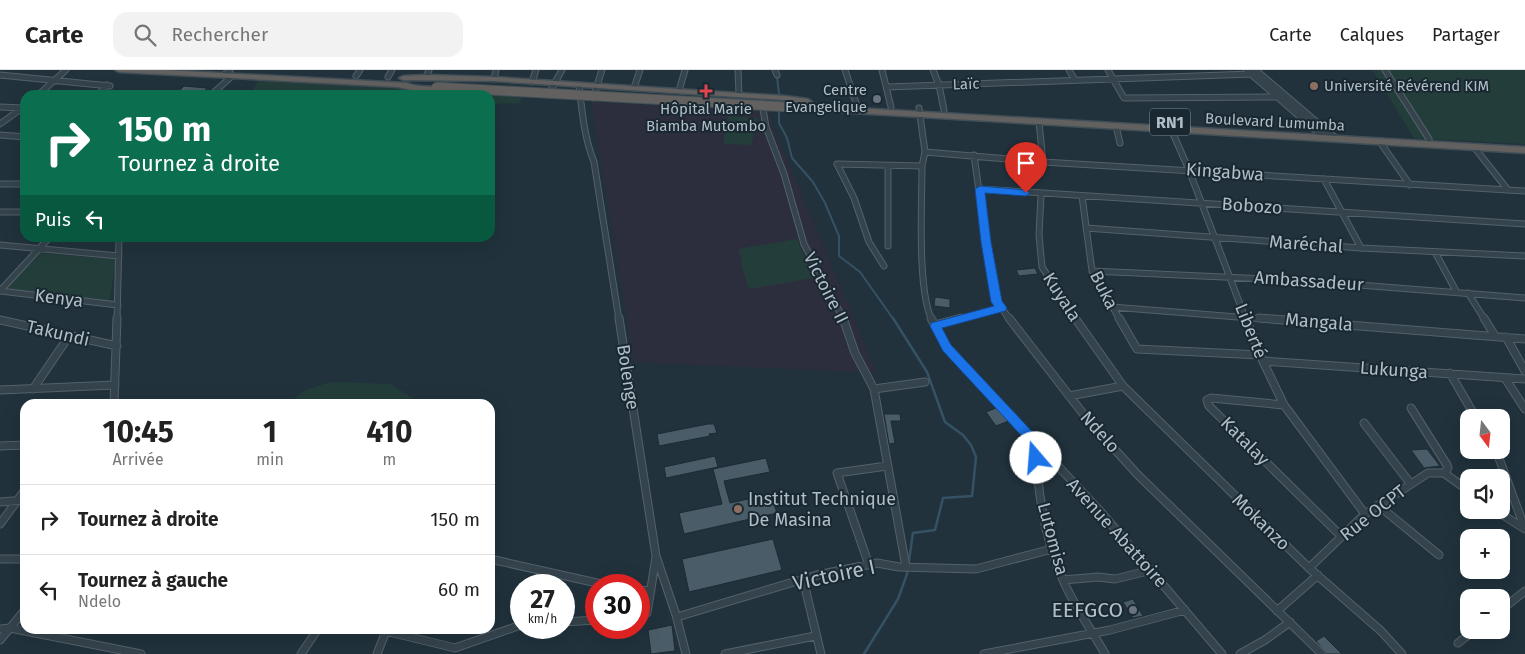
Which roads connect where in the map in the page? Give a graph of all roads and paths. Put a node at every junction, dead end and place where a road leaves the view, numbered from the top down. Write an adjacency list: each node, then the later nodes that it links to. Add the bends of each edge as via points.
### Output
1 (66, 70): 26 (street)
2 (119, 70): 20 (highway, RN1)
3 (259, 70): 18 (highway, RN1)
4 (496, 70): 23 (street)
5 (536, 70): 28 (street)
6 (562, 70): 29 (street)
7 (602, 70): 32 (street)
8 (640, 70): 34 (street)
9 (685, 70): 39 (street)
10 (738, 70): 41 (street)
11 (845, 70): 48 (street)
12 (882, 70): 33 (street)
13 (933, 70): 31 (street)
14 (1069, 70): 24 (street)
15 (1108, 70): 25 (street)
16 (1385, 70): 64 (street)
17 (1252, 71): 25 (street, Laïc); 43 (street); 62 (street)
18 (358, 73): 21 (highway, RN1)
19 (427, 73): 23 (highway, RN1); 27 (highway, RN1)
20 (229, 74): 27 (highway, RN1); 37 (street)
21 (390, 74): 27 (highway, RN1)
22 (0, 75): 26 (street)
23 (494, 79): 28 (highway, RN1)
24 (1075, 80): 25 (street, Laïc); 31 (street, Laïc)
25 (1114, 80): 43 (street, via 1124,98)
26 (55, 81): 35 (street); 36 (street, via 108,85)
27 (401, 82): 38 (highway, RN1); 46 (highway, bridge)
28 (532, 82): 29 (highway, RN1)
29 (556, 83): 30 (highway, RN1); 42 (street)
30 (579, 85): 32 (highway, RN1); 44 (street, Bolenge)
31 (939, 85): 33 (street, Laïc); 54 (street)
32 (597, 86): 34 (highway, RN1); 45 (street)
33 (887, 87): 51 (street)
34 (634, 88): 39 (highway, RN1)
35 (44, 90)
36 (103, 90)
37 (216, 90)
38 (424, 90)
39 (679, 91): 41 (highway, RN1)
40 (495, 93): 42 (highway, RN1)
41 (739, 95): 46 (highway, RN1, via 776,98)
42 (548, 96): 44 (highway, RN1)
43 (1278, 97): 60 (street)
44 (580, 98): 45 (highway, RN1); 158 (street, Bolenge, via 594,162)
45 (593, 98): 52 (highway, RN1)
46 (787, 104): 47 (highway, RN1); 52 (highway, RN1, bridge, via 775,110)
47 (814, 106): 48 (highway, Boulevard Lumumba / RN1); 55 (highway, Boulevard Lumumba / RN1)
48 (856, 106): 51 (highway, Boulevard Lumumba / RN1)
49 (0, 107): 50 (street)
50 (20, 107)
51 (892, 107): 55 (highway, Boulevard Lumumba / RN1)
52 (763, 109): 129 (street, Victoire II, via 804,244 843,317 855,353)
53 (20, 110): 57 (street)
54 (944, 110): 55 (highway, Boulevard Lumumba / RN1); 60 (highway, Boulevard Lumumba / RN1)
55 (920, 112): 56 (highway, Boulevard Lumumba / RN1); 70 (street, Avenue Abattoire)
56 (1039, 122): 58 (highway, Boulevard Lumumba / RN1); 72 (street)
57 (0, 124)
58 (1116, 126): 59 (highway, Boulevard Lumumba / RN1); 66 (street)
59 (1171, 129): 62 (highway, Boulevard Lumumba / RN1); 75 (street, Liberté)
60 (1318, 131): 62 (highway, Boulevard Lumumba / RN1)
61 (0, 135): 63 (street)
62 (1327, 135): 64 (highway, Boulevard Lumumba / RN1); 65 (highway, Boulevard Lumumba / RN1)
63 (20, 137)
64 (1429, 139): 67 (highway, Boulevard Lumumba / RN1)
65 (1380, 142): 68 (highway, Boulevard Lumumba / RN1); 79 (street)
66 (1120, 143)
67 (1525, 144)
68 (1474, 147): 69 (highway, Boulevard Lumumba / RN1); 81 (street)
69 (1525, 150)
70 (925, 152): 71 (street, Kingabwa); 74 (street, Avenue Abattoire)
71 (974, 155): 72 (street, Kingabwa); 80 (street, Ndelo)
72 (1043, 162): 75 (street, Kingabwa)
73 (888, 166): 74 (street); 95 (street); 101 (street, via 837,163 854,198 869,242)
74 (922, 166): 113 (street, Avenue Abattoire, via 923,272 927,310)
75 (1189, 170): 76 (street, Kingabwa); 85 (street, Liberté)
76 (1324, 179): 79 (street, Kingabwa); 88 (street)
77 (0, 184): 78 (street)
78 (20, 184)
79 (1410, 185): 81 (street, Kingabwa)
80 (980, 189): 83 (street, Bobozo); 110 (street, Ndelo, via 986,242 997,302)
81 (1508, 190): 82 (street, Kingabwa)
82 (1525, 191)
83 (1041, 194): 84 (street, Bobozo); 127 (street, Kuyala, via 1039,235 1042,266)
84 (1082, 196): 85 (street, Bobozo); 90 (street, Buka)
85 (1201, 202): 88 (street, Bobozo); 91 (street, Liberté)
86 (0, 212): 87 (street)
87 (20, 212)
88 (1342, 212): 89 (street, Bobozo); 96 (street)
89 (1525, 224)
90 (1086, 228): 91 (street, Maréchal); 102 (street, Buka)
91 (1213, 236): 96 (street, Maréchal); 103 (street, Liberté)
92 (45, 242): 97 (street)
93 (119, 242): 99 (street)
94 (0, 245): 97 (street)
95 (888, 246)
96 (1361, 248): 98 (street, Maréchal)
97 (38, 250): 99 (street); 104 (street)
98 (1435, 252): 100 (street, Maréchal); 105 (street)
99 (119, 256): 108 (street)
100 (1525, 256)
101 (884, 266)
102 (1092, 270): 103 (street, Ambassadeur); 109 (street, Buka)
103 (1228, 276): 105 (street, Ambassadeur); 111 (street, Liberté)
104 (0, 291): 108 (street, Kenya)
105 (1456, 291): 106 (street, Ambassadeur)
106 (1468, 293): 107 (street, Ambassadeur); 115 (street)
107 (1525, 298)
108 (118, 305): 118 (street)
109 (1112, 307): 111 (street, Mangala); 119 (street, Buka)
110 (1001, 308): 113 (street); 131 (street, Ndelo)
111 (1245, 316): 115 (street, Mangala); 120 (street, Liberté)
112 (0, 320): 114 (street, Takundi)
113 (935, 326): 138 (street, Avenue Abattoire, via 947,348)
114 (69, 336): 118 (street, Takundi); 128 (street)
115 (1495, 336): 116 (street, Mangala)
116 (1506, 337): 117 (street, Mangala); 121 (street)
117 (1525, 339)
118 (116, 346): 126 (street)
119 (1137, 349): 120 (street, Lukunga)
120 (1262, 358): 122 (street, Lukunga); 133 (street, Liberté)
121 (1525, 371)
122 (1450, 373): 123 (street, Lukunga); 135 (street)
123 (1505, 378): 124 (street, Lukunga); 136 (street)
124 (1525, 379)
125 (925, 382): 129 (street)
126 (115, 385): 128 (street); 132 (street)
127 (1123, 386): 131 (street); 164 (street, Mokanzo)
128 (33, 389): 130 (street)
129 (874, 389): 142 (street, Victoire II)
130 (0, 390)
131 (1069, 396): 175 (street, Ndelo, via 1138,474)
132 (114, 399)
133 (1284, 405): 151 (street, Liberté); 155 (street, Katalay, via 1207,400 1209,406)
134 (1411, 408): 143 (street, via 1447,466)
135 (1471, 409)
136 (1525, 409)
137 (1364, 423): 144 (street)
138 (1036, 444): 156 (street, Lutomisa, via 1036,472); 165 (street, Avenue Abattoire)
139 (20, 445): 140 (street)
140 (0, 446)
141 (1499, 459): 154 (street)
142 (887, 466): 162 (street, via 837,473); 163 (street, Victoire II)
143 (1444, 473): 144 (street, Rue OCPT, via 1428,473); 145 (street)
144 (1410, 483): 150 (street, Rue OCPT)
145 (1460, 485)
146 (20, 496): 147 (street)
147 (16, 501): 148 (street); 149 (street); 153 (street)
148 (20, 501)
149 (0, 502)
150 (1378, 505): 151 (street, Rue OCPT); 157 (street)
151 (1365, 514): 155 (street, Rue OCPT)
152 (1509, 519): 154 (street)
153 (0, 524)
154 (1525, 529)
155 (1341, 536): 164 (street, Rue OCPT)
156 (1052, 549): 163 (street, Victoire I, via 976,569); 169 (street, Lutomisa)
157 (1440, 555)
158 (656, 556): 170 (street); 177 (street, Bolenge)
159 (0, 559): 160 (street)
160 (20, 559)
161 (495, 560): 168 (street)
162 (869, 565): 163 (street, Victoire I); 167 (street, Victoire I)
163 (906, 567)
164 (1309, 568): 166 (street, Mokanzo)
165 (1152, 570): 169 (street, via 1117,578); 174 (street, Avenue Abattoire)
166 (1318, 575): 175 (street); 204 (street, Mokanzo)
167 (803, 579): 177 (street, Victoire I); 188 (street)
168 (585, 580)
169 (1063, 580): 187 (street, Lutomisa)
170 (651, 590): 172 (street)
171 (1525, 591): 173 (street)
172 (650, 596)
173 (1510, 603)
174 (1185, 610): 187 (street); 201 (street, Avenue Abattoire)
175 (1277, 611): 178 (street, Ndelo)
176 (20, 616): 179 (street)
177 (677, 616): 196 (street, Bolenge)
178 (1290, 622): 202 (street); 203 (street, Ndelo)
179 (10, 628): 181 (street); 182 (street); 190 (street)
180 (510, 629): 192 (street)
181 (0, 630)
182 (20, 630)
183 (40, 634): 193 (street)
184 (315, 634): 194 (street)
185 (385, 634): 195 (street)
186 (396, 634): 192 (street)
187 (1094, 634): 199 (street); 200 (street, Lutomisa)
188 (815, 636): 197 (street); 198 (street)
189 (1463, 639): 191 (street)
190 (0, 640)
191 (1458, 643)
192 (454, 651)
193 (141, 654)
194 (302, 654)
195 (378, 654)
196 (686, 654)
197 (725, 654)
198 (821, 654)
199 (984, 654)
200 (1105, 654)
201 (1222, 654)
202 (1240, 654)
203 (1322, 654)
204 (1402, 654)

